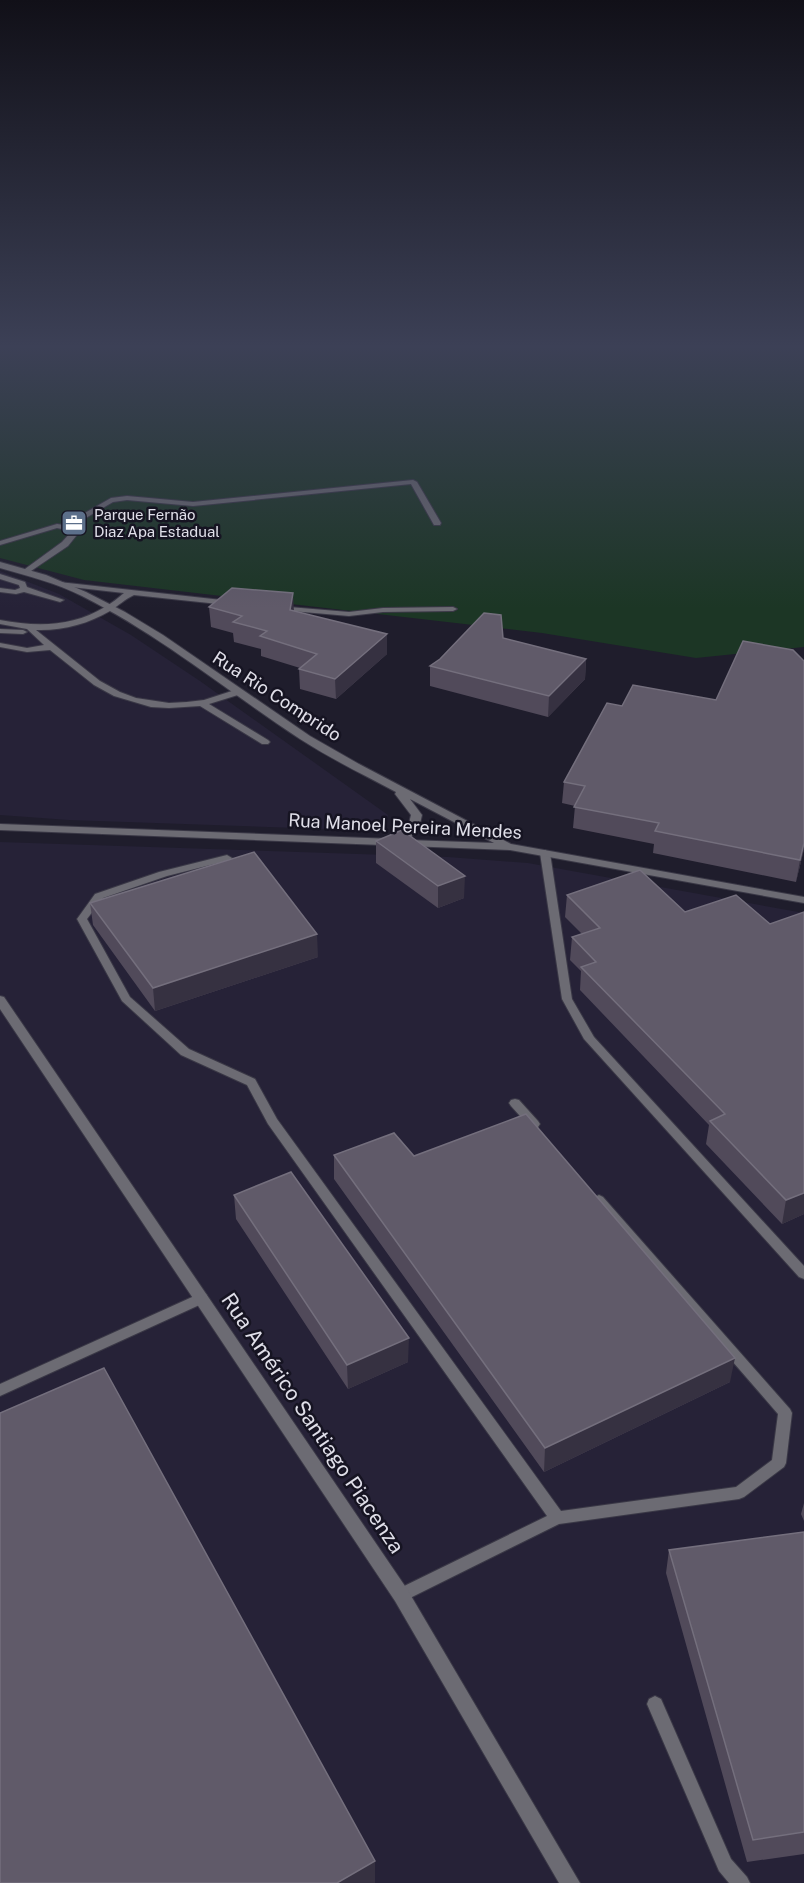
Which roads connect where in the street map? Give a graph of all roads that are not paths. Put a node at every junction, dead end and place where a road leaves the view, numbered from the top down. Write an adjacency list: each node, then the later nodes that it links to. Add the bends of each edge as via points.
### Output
1 (438, 524): 2 (lane, via 413,482 193,504 127,498 111,500)
2 (68, 525): 3 (lane); 5 (lane, via 76,531 65,544)
3 (0, 543)
4 (0, 565): 5 (street, Rua Rio Comprido)
5 (28, 571): 7 (street, Rua Rio Comprido)
6 (0, 576): 8 (lane, via 22,584)
7 (62, 584): 10 (lane); 14 (street, Rua Rio Comprido)
8 (24, 589): 9 (lane); 11 (lane)
9 (0, 590)
10 (132, 593): 12 (lane); 14 (lane)
11 (60, 600)
12 (236, 604)
13 (270, 607): 15 (lane, via 349,614)
14 (109, 608): 17 (lane, via 83,621); 21 (street, Rua Rio Comprido, via 146,628)
15 (453, 609)
16 (0, 622): 17 (lane)
17 (33, 630): 18 (lane); 20 (lane)
18 (0, 631)
19 (0, 645): 20 (lane, via 27,650)
20 (51, 647): 22 (lane, via 101,686 124,697 168,705)
21 (238, 692): 22 (lane); 24 (street, Rua Rio Comprido, via 308,739)
22 (203, 704): 23 (lane)
23 (265, 742)
24 (389, 784): 26 (street, via 417,815 416,826); 27 (street, Rua Rio Comprido)
25 (0, 827): 26 (street, Rua Manoel Pereira Mendes)
26 (396, 843): 27 (street, Rua Manoel Pereira Mendes)
27 (510, 847): 28 (street, Rua Manoel Pereira Mendes)
28 (545, 853): 30 (street, Rua Manoel Pereira Mendes); 35 (lane, via 567,999 590,1039)
29 (227, 858): 38 (lane, via 99,896 82,919 126,999 185,1052 251,1082 272,1121)
30 (804, 900)
31 (0, 1000): 36 (street, Rua Américo Santiago Piacenza)
32 (516, 1103): 33 (lane)
33 (546, 1139)
34 (592, 1192): 38 (lane, via 785,1413 779,1462 739,1493)
35 (804, 1274)
36 (201, 1298): 37 (lane); 39 (street, Rua Américo Santiago Piacenza)
37 (0, 1390)
38 (557, 1518): 39 (lane)
39 (401, 1595): 41 (street, Rua Américo Santiago Piacenza)
40 (655, 1704): 42 (lane, via 725,1865)
41 (570, 1883)
42 (741, 1883)

